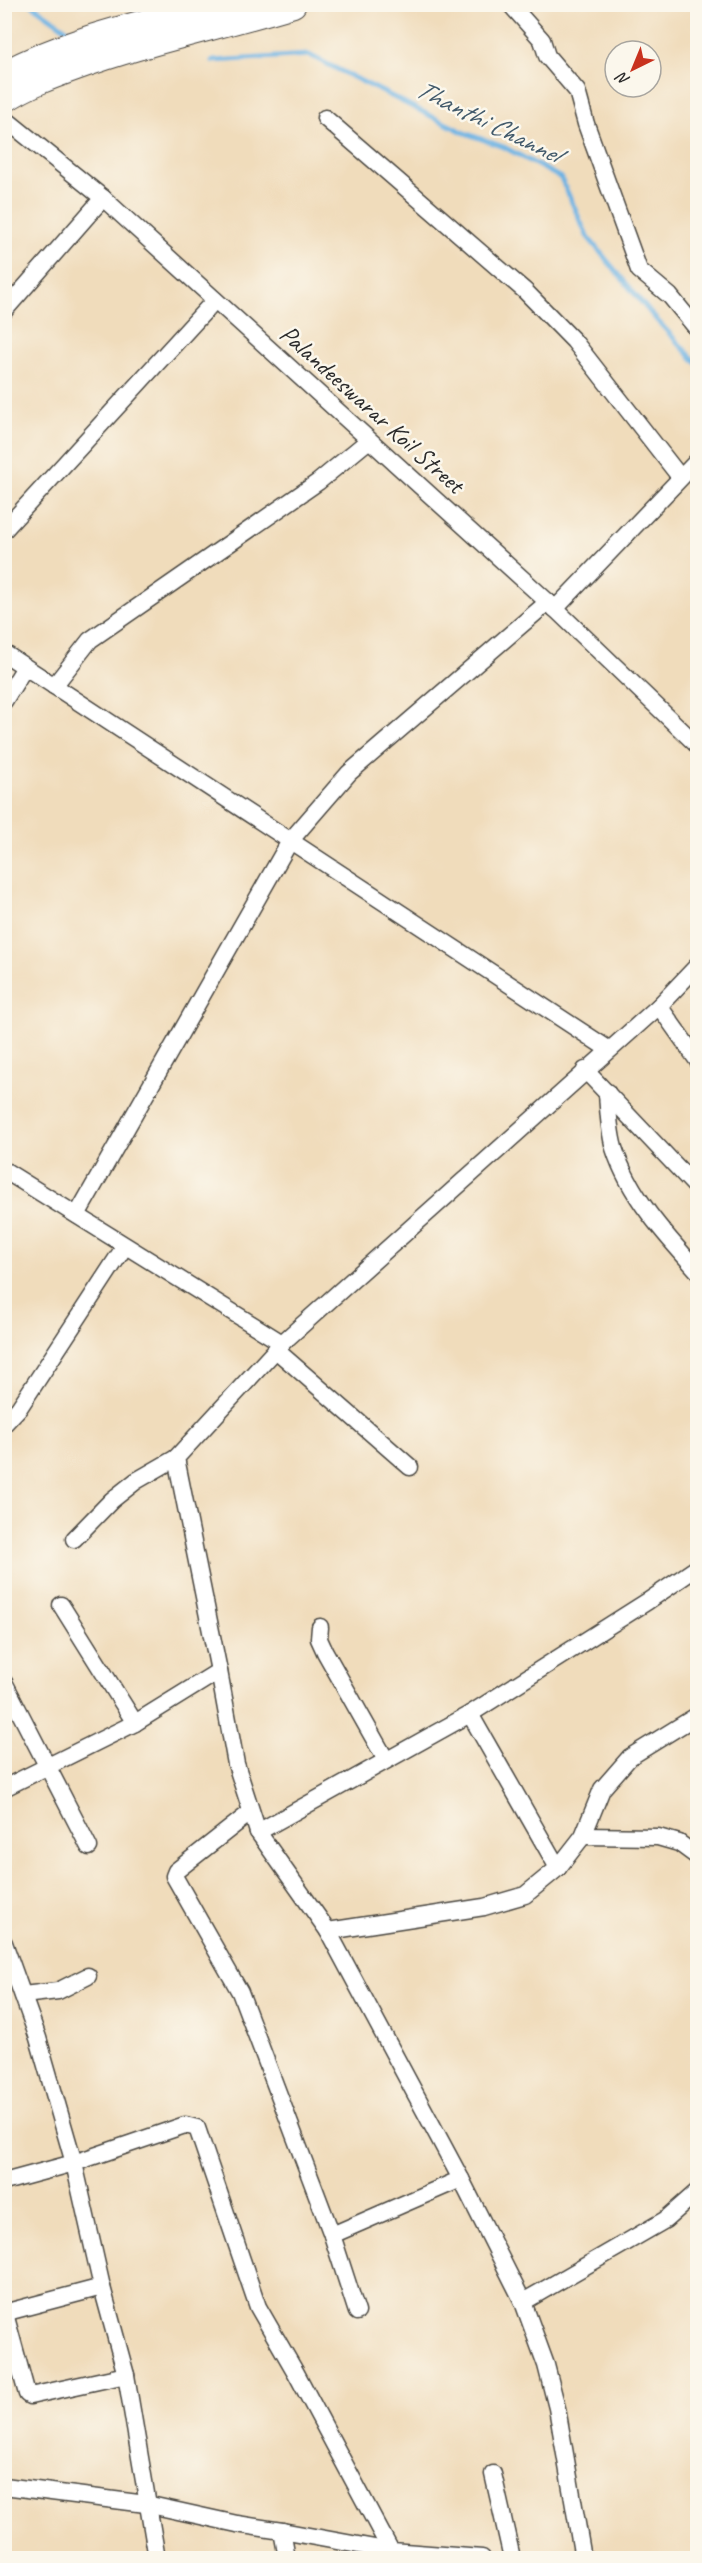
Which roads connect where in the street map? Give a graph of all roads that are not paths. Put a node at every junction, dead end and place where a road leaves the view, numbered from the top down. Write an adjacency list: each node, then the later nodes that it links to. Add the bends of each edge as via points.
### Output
1 (216, 4): 4 (main road, via 116,29)
2 (293, 4): 5 (main road, via 122,50 33,84)
3 (510, 4): 11 (street, via 542,40 547,56 576,91 639,270 670,296)
4 (4, 74)
5 (4, 100)
6 (4, 118): 8 (street, Palandeeswarar Koil Street)
7 (325, 118): 14 (street, via 525,291 574,341)
8 (103, 198): 9 (street, Palandeeswarar Koil Street); 10 (street)
9 (215, 300): 12 (street, Palandeeswarar Koil Street); 15 (street)
10 (4, 311)
11 (698, 330)
12 (369, 440): 16 (street, Palandeeswarar Koil Street); 19 (street, via 318,482 90,640)
13 (698, 460): 14 (street)
14 (680, 477): 16 (street)
15 (4, 530)
16 (551, 605): 21 (street, Palandeeswarar Koil Street); 22 (street, via 349,773)
17 (4, 653): 18 (street)
18 (25, 667): 19 (street); 20 (street)
19 (54, 686): 22 (street)
20 (4, 701)
21 (698, 746)
22 (290, 841): 25 (street); 31 (street)
23 (698, 965): 24 (street)
24 (659, 1006): 25 (street); 26 (street)
25 (608, 1050): 27 (street)
26 (698, 1061)
27 (585, 1070): 28 (street); 34 (street)
28 (607, 1092): 30 (street); 33 (street, via 615,1148 627,1178 646,1209)
29 (4, 1170): 31 (street)
30 (698, 1189)
31 (76, 1215): 32 (street)
32 (125, 1246): 34 (street); 35 (street, via 19,1408)
33 (698, 1271)
34 (279, 1346): 36 (street); 37 (street)
35 (4, 1424)
36 (176, 1458): 38 (street, via 112,1500); 42 (street)
37 (410, 1467)
38 (74, 1539)
39 (698, 1567): 44 (street)
40 (61, 1605): 46 (street)
41 (320, 1627): 47 (street, via 325,1652)
42 (219, 1671): 46 (street); 50 (street, via 236,1764)
43 (4, 1682): 48 (street)
44 (470, 1713): 47 (street); 55 (street)
45 (698, 1715): 52 (street, via 630,1757 602,1789)
46 (135, 1724): 48 (street)
47 (386, 1760): 51 (street)
48 (50, 1767): 49 (street); 53 (street)
49 (4, 1788)
50 (251, 1812): 51 (street); 64 (street, via 174,1876 240,1992)
51 (258, 1832): 56 (street)
52 (583, 1836): 54 (street, via 658,1837 680,1844); 55 (street)
53 (89, 1847)
54 (698, 1857)
55 (558, 1869): 56 (street, via 525,1895 484,1907)
56 (328, 1931): 61 (street)
57 (4, 1943): 59 (street)
58 (88, 1976): 59 (street, via 58,1991)
59 (22, 1995): 60 (street)
60 (74, 2163): 62 (street); 65 (street); 73 (street, via 185,2125 198,2128 258,2307)
61 (461, 2179): 64 (street); 66 (street)
62 (4, 2182)
63 (698, 2191): 66 (street, via 665,2220)
64 (332, 2235): 67 (street)
65 (102, 2287): 68 (street); 68 (street, via 11,2311 6,2316 18,2362 30,2396)
66 (523, 2302): 78 (street, via 557,2408)
67 (357, 2312)
68 (126, 2375): 71 (street)
69 (492, 2474): 77 (street)
70 (4, 2486): 71 (street)
71 (146, 2504): 72 (street); 74 (street)
72 (282, 2531): 73 (street); 75 (street)
73 (391, 2551): 76 (street)
74 (157, 2559)
75 (287, 2559)
76 (482, 2559)
77 (512, 2559)
78 (583, 2559)

